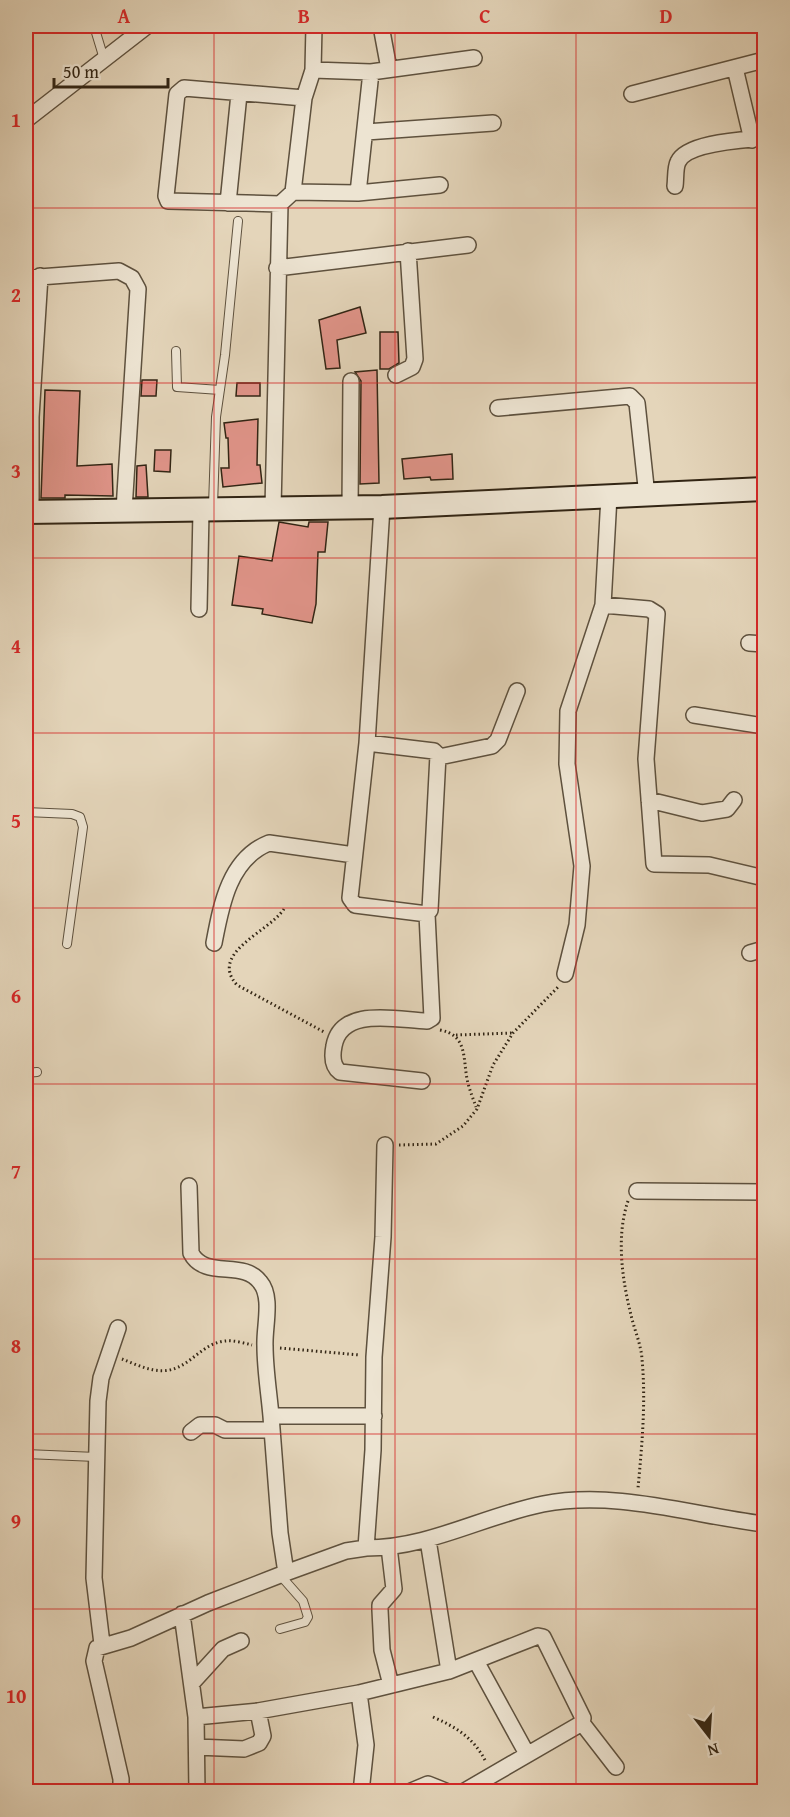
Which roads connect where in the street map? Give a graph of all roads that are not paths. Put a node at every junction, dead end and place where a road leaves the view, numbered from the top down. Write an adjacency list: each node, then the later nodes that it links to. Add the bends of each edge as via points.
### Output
1 (94, 26): 6 (lane)
2 (147, 26): 6 (street)
3 (314, 26): 10 (street)
4 (381, 26): 9 (street)
5 (474, 58): 9 (street)
6 (104, 59): 15 (street)
7 (765, 60): 8 (street)
8 (735, 68): 13 (street); 18 (street)
9 (389, 69): 11 (street)
10 (313, 70): 11 (street); 14 (street)
11 (371, 72): 17 (street)
12 (239, 94): 14 (street); 23 (street); 23 (street, via 180,90 170,154 168,201)
13 (632, 94)
14 (304, 98): 21 (street)
15 (26, 120)
16 (493, 123): 17 (street)
17 (366, 132): 22 (street)
18 (758, 139): 20 (street, via 686,153 678,162)
19 (440, 185): 22 (street)
20 (675, 186)
21 (293, 192): 22 (street); 24 (street)
22 (358, 193)
23 (228, 203): 24 (street)
24 (280, 204): 28 (street)
25 (238, 221): 33 (lane)
26 (468, 245): 27 (street)
27 (408, 251): 28 (street); 31 (street, via 415,359 412,367)
28 (277, 268): 40 (street)
29 (33, 277): 41 (street, via 119,272 136,283); 43 (street)
30 (176, 351): 33 (lane, via 177,387)
31 (396, 375)
32 (351, 381): 38 (street)
33 (220, 390): 42 (lane)
34 (498, 408): 37 (street, via 630,396 637,403)
35 (765, 489): 37 (street)
36 (609, 496): 37 (street); 39 (street); 44 (street)
37 (647, 496)
38 (350, 507): 39 (street); 40 (street)
39 (382, 507): 51 (street)
40 (273, 508): 42 (street)
41 (124, 510): 42 (street); 43 (street)
42 (207, 510): 45 (street)
43 (28, 512)
44 (603, 605): 53 (street, via 649,609 657,614 646,759); 61 (street, via 568,711 567,764 582,866 577,926)
45 (199, 609)
46 (749, 644): 47 (street)
47 (765, 644)
48 (517, 692): 52 (street, via 492,746)
49 (694, 715): 50 (street)
50 (765, 726)
51 (367, 743): 52 (street, via 434,752); 56 (street)
52 (439, 757): 58 (street)
53 (649, 800): 54 (street, via 702,813 727,809); 57 (street, via 654,864 709,865)
54 (734, 800)
55 (26, 812): 60 (lane, via 80,817 83,827)
56 (354, 855): 58 (street, via 352,903); 59 (street, via 269,843 257,848 227,887)
57 (765, 878)
58 (427, 914): 64 (street, via 432,1018 350,1022 335,1038 333,1062 340,1072)
59 (214, 943)
60 (68, 944)
61 (565, 974)
62 (37, 1072): 63 (lane)
63 (26, 1073)
64 (422, 1081)
65 (385, 1145): 70 (street)
66 (189, 1185): 71 (street, via 191,1253 195,1260 204,1267 246,1272 260,1282 266,1297 265,1346)
67 (637, 1191): 68 (street)
68 (765, 1192)
69 (118, 1328): 74 (street, via 98,1401)
70 (374, 1416): 71 (street); 78 (street)
71 (272, 1423): 72 (street, via 225,1430 200,1425); 79 (street)
72 (191, 1432)
73 (26, 1454): 74 (lane)
74 (96, 1457): 83 (street, via 94,1578)
75 (765, 1524): 76 (street, via 583,1499 542,1504)
76 (428, 1540): 77 (street); 85 (street)
77 (388, 1547): 78 (street); 87 (street, via 394,1589 380,1610 382,1650)
78 (366, 1548): 79 (street, via 346,1551)
79 (283, 1574): 80 (street); 81 (lane, via 303,1600 308,1617 305,1622)
80 (182, 1614): 83 (street, via 132,1638); 86 (street)
81 (280, 1629)
82 (242, 1641): 86 (street, via 223,1649)
83 (102, 1644): 95 (street, via 94,1661)
84 (476, 1661): 85 (street); 91 (street, via 543,1637); 93 (street)
85 (449, 1671): 87 (street)
86 (192, 1683): 90 (street)
87 (391, 1685): 88 (street)
88 (359, 1693): 89 (street); 97 (street, via 366,1746)
89 (258, 1711): 90 (street); 92 (street, via 263,1736 259,1743 244,1749)
90 (196, 1717): 92 (street)
91 (582, 1723): 93 (street); 94 (street)
92 (197, 1747): 96 (street)
93 (527, 1755): 100 (street)
94 (616, 1767)
95 (121, 1791)
96 (197, 1791)
97 (361, 1791)
98 (409, 1791): 99 (street, via 428,1784)
99 (448, 1791)
100 (463, 1791)

